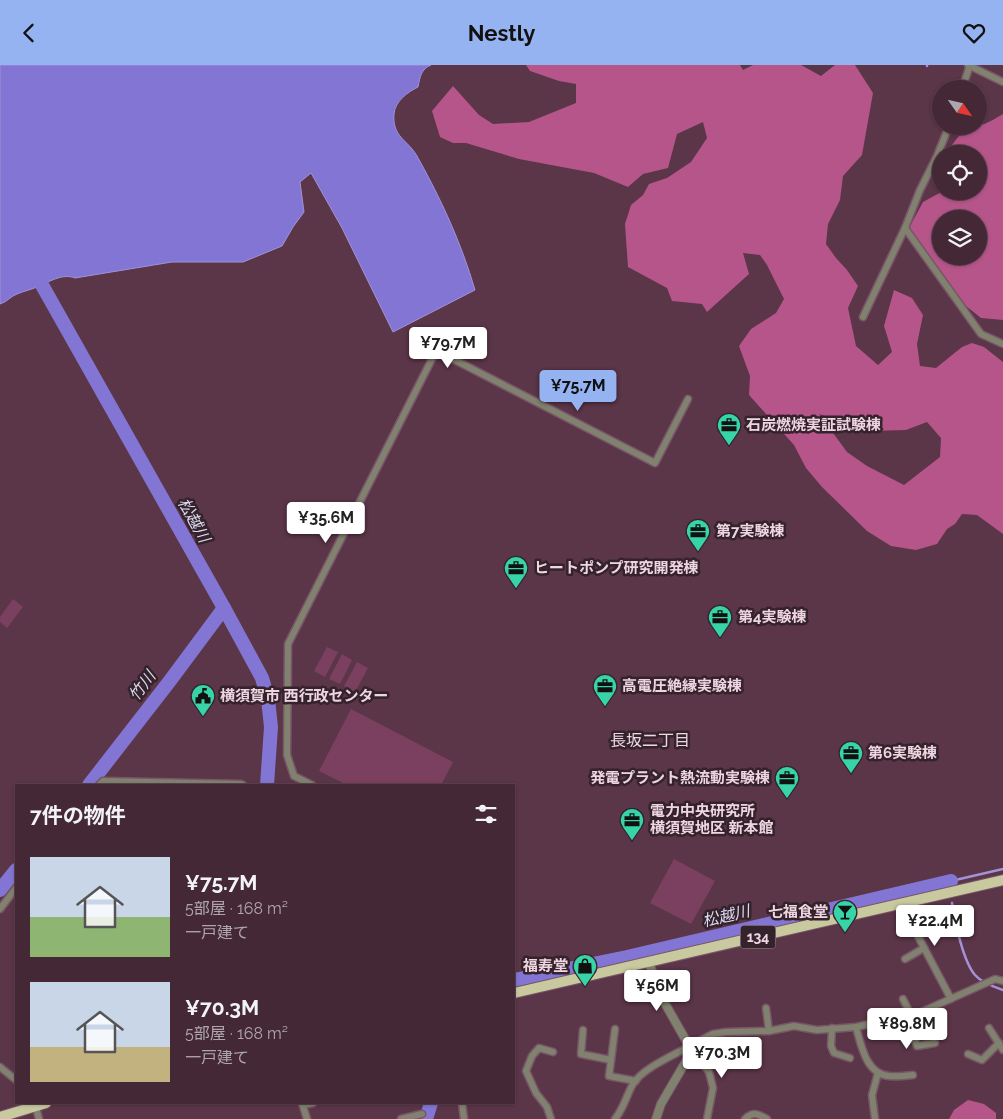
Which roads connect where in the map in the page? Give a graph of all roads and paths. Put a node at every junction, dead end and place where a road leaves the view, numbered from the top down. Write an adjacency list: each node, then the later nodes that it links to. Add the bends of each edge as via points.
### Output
1 (969, 65): 2 (street); 3 (street)
2 (965, 80)
3 (1003, 82)
4 (945, 135): 5 (street)
5 (905, 229): 6 (street); 8 (street, via 981,333)
6 (863, 317)
7 (414, 339): 9 (street)
8 (1003, 344)
9 (436, 351): 10 (street, via 655,463); 13 (street, via 288,644 287,755 294,776)
10 (688, 399)
11 (100, 784): 12 (street, via 103,781)
12 (241, 784)
13 (310, 784)
14 (1003, 880): 16 (highway, 134)
15 (15, 890): 17 (street)
16 (900, 904): 18 (street); 20 (highway, 134)
17 (0, 909)
18 (924, 948): 19 (street); 24 (street)
19 (905, 959)
20 (649, 962): 22 (highway, 134); 35 (street, via 659,993)
21 (1003, 981): 24 (street, via 995,979)
22 (515, 993)
23 (903, 999): 26 (street)
24 (951, 999): 26 (street)
25 (766, 1008): 32 (street)
26 (909, 1015): 27 (street); 33 (street, via 917,1046)
27 (856, 1027): 28 (street); 42 (street, via 868,1061)
28 (832, 1028): 32 (street, via 818,1030 794,1026); 39 (street, via 834,1053)
29 (989, 1028): 34 (street)
30 (615, 1029): 40 (street)
31 (583, 1030): 40 (street, via 581,1054)
32 (769, 1031): 35 (street, via 726,1031 699,1041)
33 (935, 1043)
34 (999, 1043): 36 (street); 38 (street, via 982,1060)
35 (691, 1049): 45 (street, via 642,1073); 57 (street); 58 (street, via 709,1071 713,1088)
36 (1003, 1050)
37 (553, 1052): 55 (street, via 539,1048 526,1071)
38 (968, 1054)
39 (850, 1059)
40 (611, 1060): 45 (street, via 608,1076)
41 (0, 1067): 44 (street)
42 (878, 1073): 43 (street); 61 (street, via 872,1095)
43 (913, 1075)
44 (15, 1079)
45 (636, 1081): 56 (street)
46 (35, 1104): 50 (highway); 51 (street)
47 (302, 1104): 52 (street)
48 (462, 1104): 54 (street)
49 (422, 1115): 53 (street)
50 (0, 1117)
51 (39, 1119)
52 (307, 1119)
53 (401, 1119)
54 (464, 1119)
55 (551, 1119)
56 (615, 1119)
57 (656, 1119)
58 (707, 1119)
59 (745, 1119): 60 (street, via 758,1113)
60 (767, 1119)
61 (875, 1119)

